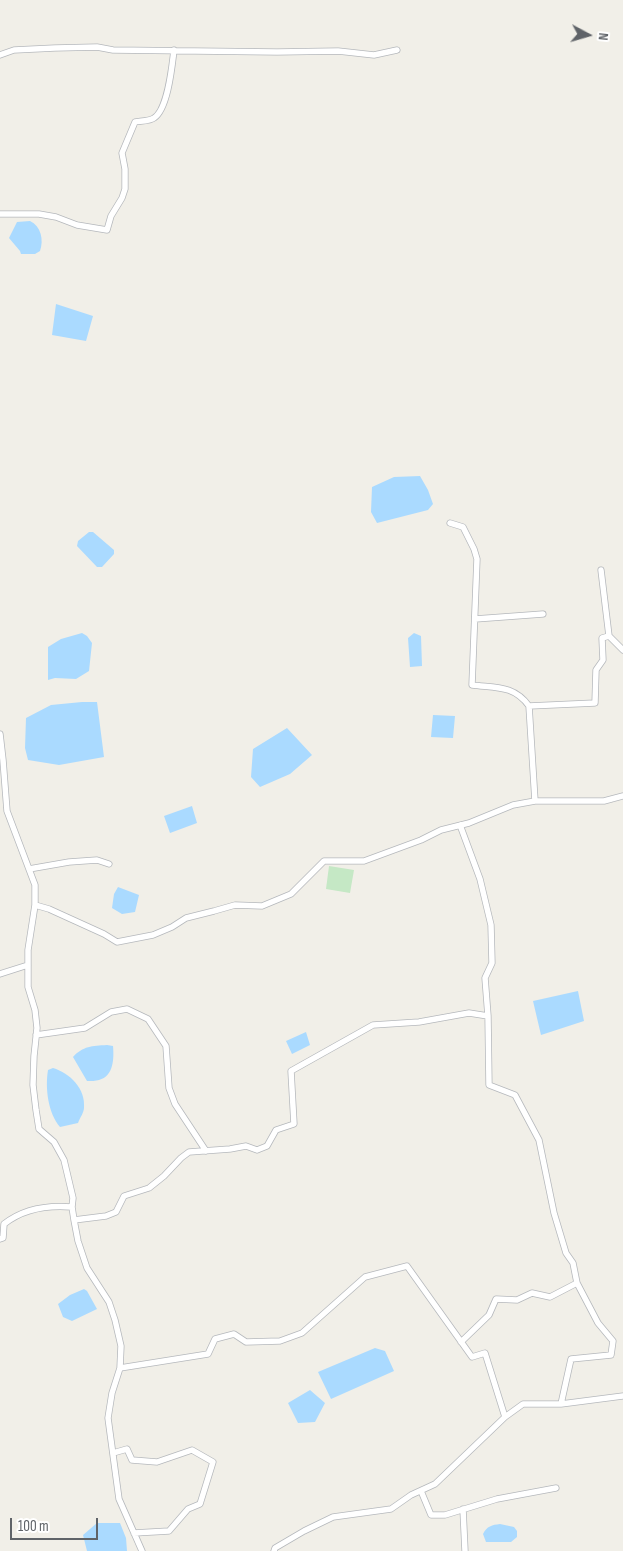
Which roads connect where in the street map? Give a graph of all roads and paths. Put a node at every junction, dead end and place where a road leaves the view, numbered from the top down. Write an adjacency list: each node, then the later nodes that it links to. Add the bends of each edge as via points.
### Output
1 (174, 50): 2 (street, via 338,51 374,55); 3 (street, via 55,48 14,50); 4 (street, via 168,88 159,114 153,119 135,122 122,153 125,189 107,230 39,214)
2 (398, 50)
3 (0, 55)
4 (0, 214)
5 (450, 523): 8 (street, via 463,527 477,559)
6 (601, 570): 9 (street)
7 (543, 614): 8 (street)
8 (475, 619): 11 (street, via 472,685 510,689)
9 (609, 636): 10 (street); 11 (street, via 602,638 603,660 596,670 595,703)
10 (623, 650)
11 (529, 706): 15 (street)
12 (0, 734): 13 (street)
13 (2, 766): 18 (street, via 7,811)
14 (623, 796): 15 (street, via 604,801)
15 (535, 801): 16 (street, via 513,805)
16 (460, 825): 19 (street, via 364,861 324,861 291,894 262,906 235,905 186,918 153,935 135,939 117,942); 22 (street, via 480,878 491,925 492,962 485,978)
17 (109, 864): 18 (street, via 97,860)
18 (29, 869): 19 (street, via 35,885)
19 (35, 905): 20 (street)
20 (28, 964): 21 (street); 23 (street, via 28,987 36,1010)
21 (0, 974)
22 (488, 1016): 24 (street, via 469,1013 419,1022 373,1025 291,1071 294,1124 276,1130 267,1146 257,1150 246,1146); 28 (street, via 489,1085 515,1095 539,1140 554,1213 566,1253 574,1263)
23 (36, 1035): 24 (street, via 85,1028 111,1012 126,1009 148,1019 166,1046 169,1088 175,1104); 25 (street, via 33,1085 39,1129 54,1142 64,1160)
24 (206, 1151): 26 (street, via 189,1152 148,1188 124,1196 116,1212)
25 (72, 1207): 26 (street); 27 (street, via 46,1208 12,1217 4,1224 3,1238)
26 (74, 1220): 30 (street, via 87,1268 109,1302 116,1320 121,1346)
27 (0, 1239)
28 (577, 1283): 29 (street, via 550,1297 532,1293 517,1300 496,1299 489,1315); 32 (street, via 598,1323 613,1341 611,1355 572,1359)
29 (461, 1342): 30 (street, via 407,1266 365,1276 302,1333 280,1341 246,1342 234,1334 215,1339 208,1354); 33 (street, via 472,1357 485,1353)
30 (120, 1368): 34 (street, via 108,1418)
31 (623, 1396): 32 (street)
32 (561, 1404): 33 (street, via 523,1404)
33 (505, 1417): 36 (street, via 435,1484)
34 (113, 1453): 38 (street, via 119,1499); 38 (street, via 126,1449 132,1460 157,1462 192,1450 213,1462 200,1504 188,1509 169,1531)
35 (556, 1488): 37 (street)
36 (421, 1491): 37 (street, via 431,1516); 40 (street, via 391,1509 333,1517)
37 (463, 1510): 41 (street)
38 (134, 1533): 39 (street)
39 (142, 1551)
40 (274, 1551)
41 (465, 1551)

